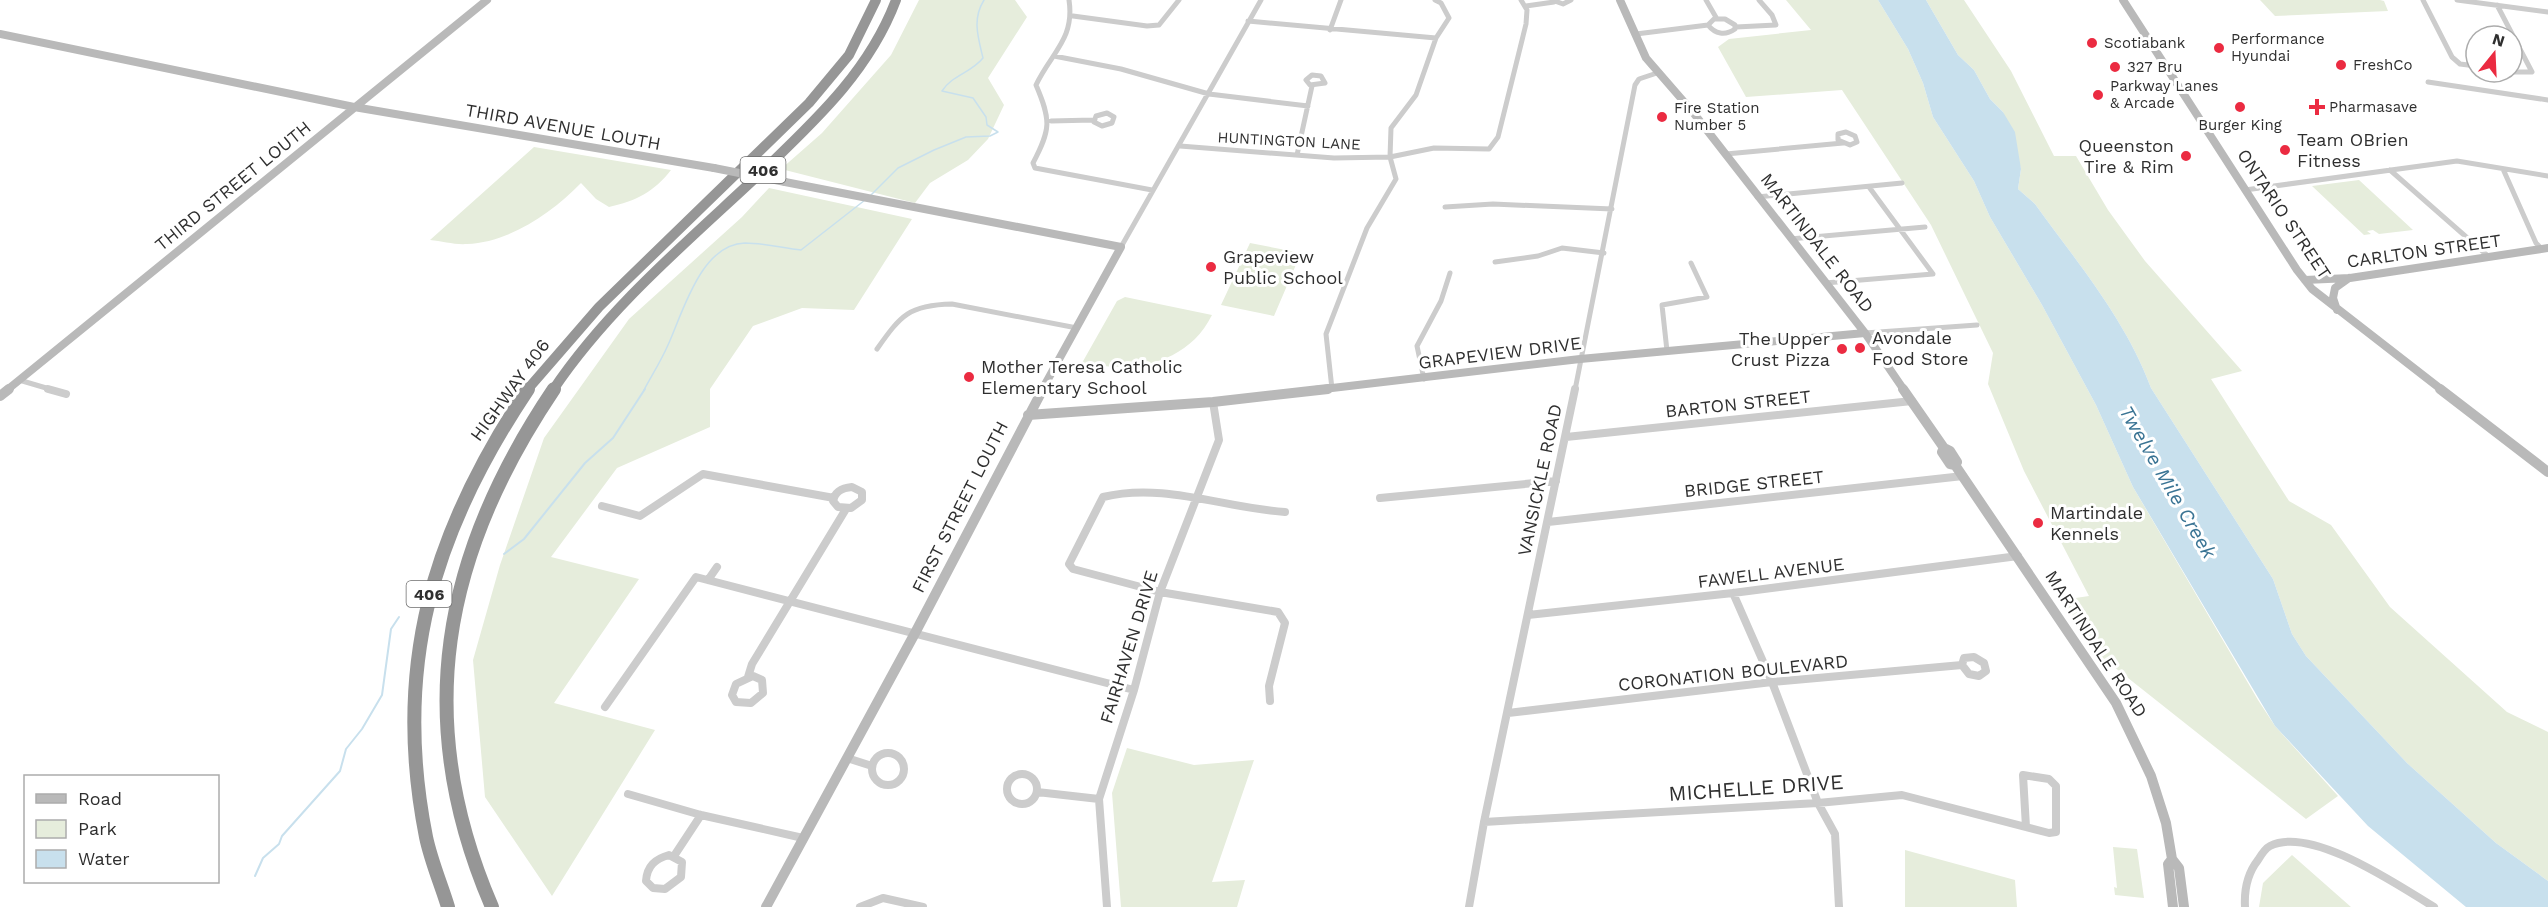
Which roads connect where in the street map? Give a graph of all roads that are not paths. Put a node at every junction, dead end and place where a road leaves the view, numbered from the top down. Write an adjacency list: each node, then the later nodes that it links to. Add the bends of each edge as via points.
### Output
1 (487, 0): 43 (street, THIRD STREET LOUTH)
2 (876, 0): 127 (highway, HIGHWAY 406 / 406, via 858,40 819,90 586,320 549,363 499,430 466,491 434,575 423,617 413,692 417,793 432,861)
3 (896, 0): 128 (highway, HIGHWAY 406 / 406, via 878,41 842,89 616,316 560,380 491,495 468,557 452,625 446,708 458,812)
4 (1069, 0): 21 (street)
5 (1179, 0): 21 (street, via 1159,25)
6 (1261, 0): 23 (street, FIRST STREET LOUTH)
7 (1341, 0): 27 (street)
8 (1434, 0): 30 (street, via 1441,3 1449,18)
9 (1521, 0): 19 (street)
10 (1571, 0): 17 (street, via 1563,4)
11 (1620, 0): 29 (street, MARTINDALE ROAD)
12 (1706, 0): 22 (street)
13 (1759, 0): 26 (street, via 1776,25)
14 (2123, 0): 57 (street, ONTARIO STREET)
15 (2423, 0): 34 (street, via 2452,57)
16 (2457, 0): 18 (street)
17 (1553, 1): 19 (street)
18 (2497, 5): 20 (street); 24 (street)
19 (1526, 6): 50 (street, HUNTINGTON LANE, via 1525,28 1492,147 1434,148)
20 (2548, 12)
21 (1073, 16): 32 (street, via 1070,32)
22 (1717, 19): 25 (street, via 1710,21); 26 (street)
23 (1248, 21): 27 (street); 40 (street, FIRST STREET LOUTH)
24 (2507, 24)
25 (1709, 27): 26 (street, via 1726,34); 29 (street)
26 (1736, 27)
27 (1330, 30): 30 (street)
28 (0, 34): 43 (street, THIRD AVENUE LOUTH)
29 (1636, 34): 31 (street, MARTINDALE ROAD)
30 (1436, 38): 50 (street, via 1416,95 1391,128)
31 (1647, 54): 36 (street, MARTINDALE ROAD); 39 (street, MARTINDALE ROAD)
32 (1054, 56): 40 (street, via 1121,69); 45 (street, via 1036,85)
33 (2524, 57): 35 (street, via 2532,72)
34 (2464, 64)
35 (2524, 72)
36 (1657, 73): 39 (street, MARTINDALE ROAD); 60 (street, VANSICKLE ROAD, via 1639,79 1635,85)
37 (2428, 82): 41 (street)
38 (1312, 86): 42 (street)
39 (1677, 93): 48 (street, MARTINDALE ROAD)
40 (1209, 94): 42 (street); 47 (street, FIRST STREET LOUTH)
41 (2548, 100)
42 (1308, 106): 49 (street)
43 (354, 107): 64 (street, THIRD AVENUE LOUTH, bridge, via 714,168); 81 (street, THIRD STREET LOUTH)
44 (1093, 120): 45 (street)
45 (1051, 121): 56 (street, via 1050,133 1033,164 1035,168)
46 (1843, 143): 48 (street)
47 (1180, 146): 49 (street, HUNTINGTON LANE); 56 (street, FIRST STREET LOUTH)
48 (1726, 154): 58 (street, MARTINDALE ROAD)
49 (1298, 155): 50 (street, HUNTINGTON LANE)
50 (1390, 157): 83 (street, via 1394,185 1367,228 1326,334)
51 (2503, 169): 52 (street, via 2457,161); 53 (street); 65 (street, via 2536,243)
52 (2390, 170): 57 (street); 67 (street)
53 (2548, 176)
54 (1902, 183): 55 (street)
55 (1869, 187): 58 (street); 62 (street)
56 (1152, 190): 64 (street, FIRST STREET LOUTH)
57 (2245, 190): 72 (street, ONTARIO STREET)
58 (1757, 197): 63 (street, MARTINDALE ROAD)
59 (1445, 207): 60 (street, via 1493,204)
60 (1612, 209): 66 (street, VANSICKLE ROAD)
61 (1925, 227): 62 (street)
62 (1898, 229): 63 (street); 73 (street, via 1933,274)
63 (1791, 239): 73 (street, MARTINDALE ROAD)
64 (1121, 247): 76 (street, FIRST STREET LOUTH)
65 (2545, 249): 67 (street, CARLTON STREET)
66 (1604, 253): 68 (street, via 1562,248); 80 (street, VANSICKLE ROAD)
67 (2488, 257): 71 (street, CARLTON STREET)
68 (1495, 262)
69 (1690, 263): 79 (street, via 1707,297 1662,305)
70 (1450, 273): 82 (street, via 1441,301 1417,346)
71 (2350, 278): 72 (street, CARLTON STREET); 74 (street, via 2335,288)
72 (2305, 280): 74 (street, ONTARIO STREET)
73 (1825, 284): 77 (street, MARTINDALE ROAD)
74 (2337, 310): 90 (street, ONTARIO STREET)
75 (1977, 325): 77 (street, GRAPEVIEW DRIVE)
76 (1077, 328): 78 (street, via 952,304 932,304 903,313); 88 (street, FIRST STREET LOUTH)
77 (1865, 333): 79 (street, GRAPEVIEW DRIVE); 86 (street, MARTINDALE ROAD)
78 (877, 349)
79 (1667, 351): 80 (street, GRAPEVIEW DRIVE)
80 (1580, 360): 82 (street, GRAPEVIEW DRIVE); 89 (street, VANSICKLE ROAD)
81 (19, 380): 84 (street); 85 (street, THIRD STREET LOUTH)
82 (1424, 380): 83 (street, GRAPEVIEW DRIVE)
83 (1332, 389): 87 (street, GRAPEVIEW DRIVE)
84 (66, 394)
85 (0, 396)
86 (1912, 401): 89 (street, BARTON STREET); 91 (street, MARTINDALE ROAD, via 1944,448 1942,452 1950,464)
87 (1213, 402): 88 (street, GRAPEVIEW DRIVE); 95 (street, FAIRHAVEN DRIVE, via 1219,440)
88 (1028, 415): 107 (street, FIRST STREET LOUTH)
89 (1566, 437): 92 (street, VANSICKLE ROAD)
90 (2548, 472)
91 (1963, 476): 99 (street, BRIDGE STREET); 100 (street, MARTINDALE ROAD)
92 (1556, 481): 94 (street); 99 (street, VANSICKLE ROAD)
93 (834, 498): 96 (street, via 703,474 640,516); 97 (street, via 835,504); 97 (street, via 842,488 860,490 862,500)
94 (1380, 498)
95 (1195, 500): 98 (street, via 1261,512); 103 (street, FAIRHAVEN DRIVE); 103 (street, via 1131,490 1103,497 1069,564 1073,569)
96 (602, 506)
97 (846, 509): 105 (street)
98 (1285, 512)
99 (1548, 522): 106 (street, VANSICKLE ROAD)
100 (2018, 556): 104 (street, FAWELL AVENUE); 126 (street, MARTINDALE ROAD, via 2132,733 2166,823)
101 (717, 567): 102 (street)
102 (708, 580): 105 (street); 113 (street, via 696,577)
103 (1160, 592): 111 (street, FAIRHAVEN DRIVE); 112 (street, via 1278,612 1286,623 1269,686)
104 (1733, 593): 106 (street, FAWELL AVENUE); 110 (street)
105 (790, 601): 107 (street); 109 (street)
106 (1528, 615): 114 (street, VANSICKLE ROAD)
107 (914, 634): 111 (street); 115 (street, FIRST STREET LOUTH)
108 (1962, 665): 110 (street, CORONATION BOULEVARD)
109 (748, 677)
110 (1772, 682): 114 (street, CORONATION BOULEVARD); 120 (street)
111 (1134, 690): 119 (street, FAIRHAVEN DRIVE)
112 (1270, 701)
113 (605, 707)
114 (1508, 713): 122 (street, VANSICKLE ROAD)
115 (847, 758): 116 (street); 124 (street, FIRST STREET LOUTH)
116 (872, 766)
117 (1037, 792): 119 (street)
118 (628, 794): 121 (street)
119 (1099, 799): 132 (street, FAIRHAVEN DRIVE)
120 (1818, 803): 122 (street, MICHELLE DRIVE); 123 (street, MICHELLE DRIVE, via 1902,795); 134 (street, via 1834,834)
121 (701, 815): 124 (street); 125 (street)
122 (1484, 822): 133 (street, VANSICKLE ROAD)
123 (2026, 827): 123 (street, MICHELLE DRIVE, via 2056,832 2056,786 2049,779 2023,775)
124 (803, 838): 129 (street, FIRST STREET LOUTH)
125 (675, 856): 125 (street, via 683,866 677,882 665,889 649,885 646,875 652,864)
126 (2172, 859): 135 (street, MARTINDALE ROAD, via 2168,864); 136 (street, MARTINDALE ROAD, via 2179,868)
127 (448, 907)
128 (492, 907)
129 (766, 907)
130 (860, 907): 131 (street, via 868,900 885,896)
131 (923, 907)
132 (1107, 907)
133 (1469, 907)
134 (1839, 907)
135 (2173, 907)
136 (2184, 907)
137 (2244, 907): 138 (street, via 2243,888 2252,866 2270,846 2291,842 2320,846 2364,866)
138 (2434, 907)

